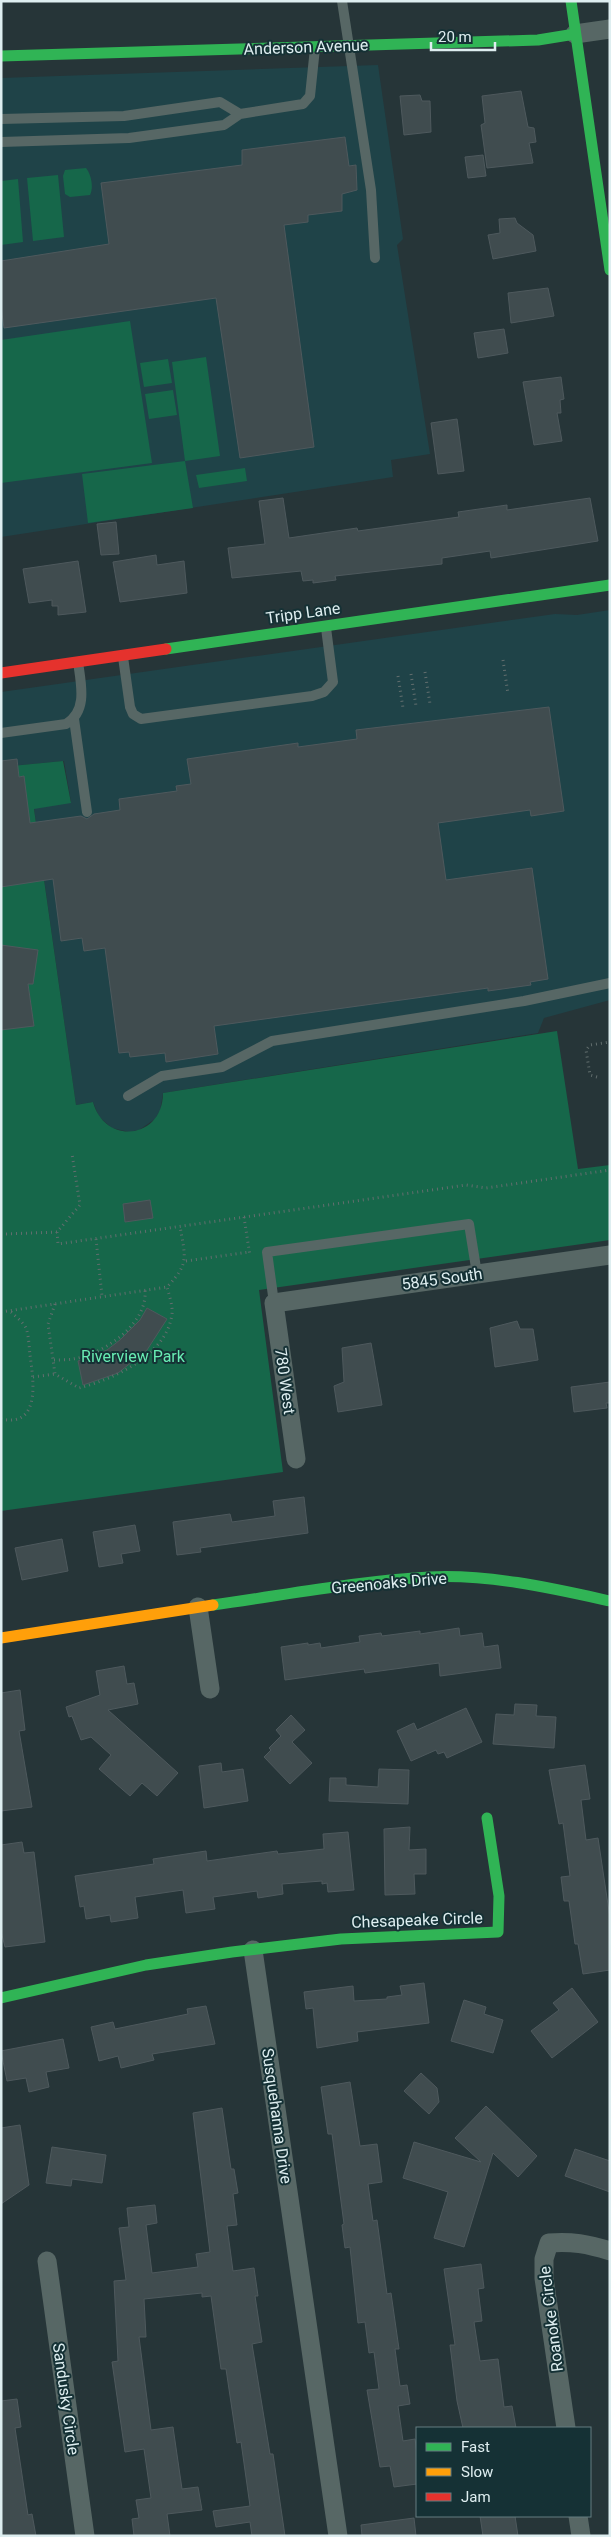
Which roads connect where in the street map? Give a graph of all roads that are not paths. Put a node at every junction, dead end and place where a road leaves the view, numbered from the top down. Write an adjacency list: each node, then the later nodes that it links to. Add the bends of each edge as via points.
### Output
1 (342, 1): 5 (lane)
2 (571, 1): 4 (street)
3 (610, 29): 4 (street, Anderson Avenue)
4 (576, 34): 5 (street, Anderson Avenue, via 538,40); 12 (street)
5 (347, 46): 6 (street, Anderson Avenue); 11 (lane, via 371,190)
6 (315, 47): 7 (street, Anderson Avenue); 8 (lane, via 314,78 307,101 297,106)
7 (1, 56)
8 (240, 114): 9 (lane, via 220,102 124,116); 10 (lane, via 224,125 129,138)
9 (1, 119)
10 (1, 142)
11 (375, 258)
12 (610, 270)
13 (610, 585): 14 (street, Tripp Lane)
14 (326, 626): 15 (street, Tripp Lane); 15 (lane, via 333,682 319,695 292,699 141,720 132,714 130,707)
15 (123, 656): 16 (street, Tripp Lane)
16 (78, 662): 17 (street, Tripp Lane); 18 (lane, via 81,708)
17 (1, 673)
18 (74, 719): 19 (lane, via 66,724); 20 (lane)
19 (1, 733)
20 (87, 812)
21 (610, 983): 22 (lane, via 524,1001 272,1041 222,1067 162,1076)
22 (128, 1096)
23 (610, 1255): 24 (street, 5845 South)
24 (477, 1274): 25 (street, 5845 South); 25 (lane, via 469,1224 267,1252)
25 (274, 1304): 26 (street, 780 West)
26 (296, 1459)
27 (610, 1601): 28 (street, Greenoaks Drive, via 504,1581 430,1577)
28 (198, 1607): 29 (street, Greenoaks Drive); 30 (street)
29 (1, 1638)
30 (210, 1689)
31 (487, 1818): 32 (street, Chesapeake Circle, via 499,1896 498,1932 456,1937 378,1936)
32 (253, 1950): 33 (street, via 148,1964); 39 (street, Susquehanna Drive)
33 (1, 1998)
34 (610, 2251): 36 (street, Roanoke Circle, via 568,2241 548,2243 544,2278)
35 (47, 2261): 38 (street, Sandusky Circle)
36 (566, 2427)
37 (578, 2517): 40 (street)
38 (85, 2536)
39 (338, 2536)
40 (581, 2536)

